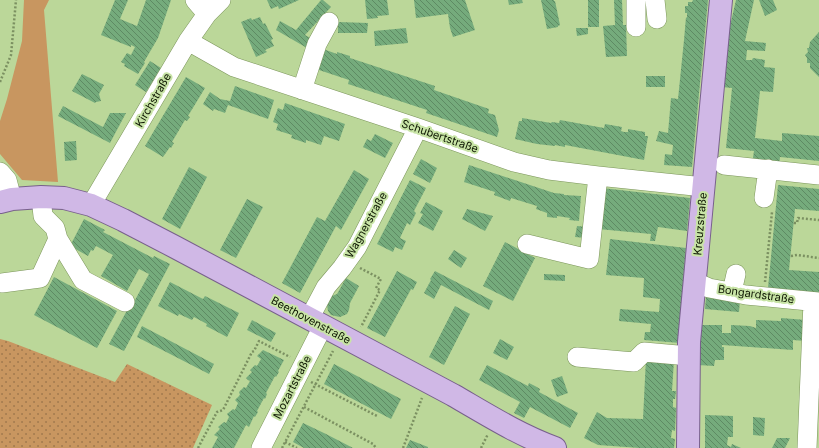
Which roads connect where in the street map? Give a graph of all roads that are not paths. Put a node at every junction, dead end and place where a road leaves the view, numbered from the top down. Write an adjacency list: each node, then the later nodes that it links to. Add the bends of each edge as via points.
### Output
1 (221, 0): 5 (street, Kirchstraße)
2 (636, 0): 8 (street)
3 (655, 0): 6 (street)
4 (721, 0): 17 (main road, Kreuzstraße)
5 (201, 7): 9 (street, Kirchstraße)
6 (657, 19)
7 (329, 22): 10 (street, via 317,44)
8 (636, 27)
9 (188, 41): 10 (street, Schubertstraße, via 234,67); 21 (street, Kirchstraße)
10 (302, 90): 11 (street, Schubertstraße)
11 (418, 128): 16 (street, Schubertstraße, via 514,162); 29 (street, Wagnerstraße, via 357,247 326,287)
12 (724, 165): 13 (street)
13 (768, 169): 15 (street); 20 (street)
14 (0, 172): 19 (street, via 7,180)
15 (819, 175)
16 (593, 176): 17 (street, Schubertstraße); 22 (street); 24 (street, via 589,259)
17 (704, 187): 26 (main road, Kreuzstraße)
18 (41, 197): 19 (main road, Beethovenstraße); 21 (main road, Beethovenstraße, via 64,198); 23 (street, via 43,216 56,228)
19 (6, 200)
20 (768, 202)
21 (91, 205): 29 (main road, Beethovenstraße)
22 (583, 227)
23 (58, 240): 25 (street, via 40,278); 27 (street, via 83,280)
24 (527, 244)
25 (2, 283)
26 (694, 287): 28 (street, Bongardstraße, via 709,288 734,283 763,297); 30 (main road, Kreuzstraße)
27 (125, 302)
28 (816, 302): 35 (street)
29 (332, 331): 32 (street, Mozartstraße, via 301,370); 33 (main road, Beethovenstraße, via 501,423)
30 (689, 356): 31 (street, via 644,352 634,362); 34 (main road, Kreuzstraße)
31 (577, 357)
32 (261, 448)
33 (556, 448)
34 (688, 448)
35 (807, 448)

